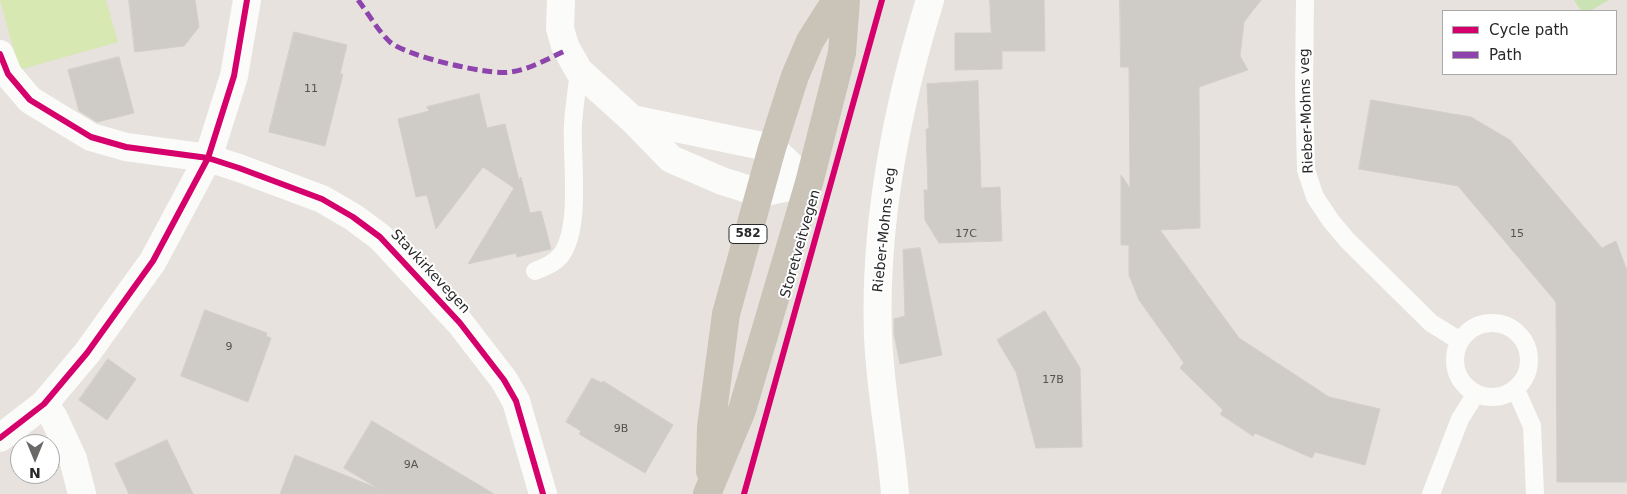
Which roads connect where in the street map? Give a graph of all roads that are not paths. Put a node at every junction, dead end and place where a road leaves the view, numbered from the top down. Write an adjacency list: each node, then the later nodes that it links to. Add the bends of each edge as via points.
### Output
1 (247, 0): 11 (street, via 234,76)
2 (561, 0): 8 (street, via 559,9 565,46)
3 (836, 0): 10 (main road, Storetveitvegen / 582, via 810,40)
4 (846, 0): 12 (main road, Storetveitvegen / 582, via 842,53)
5 (930, 0): 23 (street, Rieber-Mohns veg, via 896,135 880,255 880,372)
6 (1305, 0): 15 (lane, Rieber-Mohns veg, via 1306,170 1315,197 1354,247 1431,322)
7 (0, 54): 11 (street, Stavkirkevegen, via 8,74 30,100 91,137 126,147)
8 (579, 71): 9 (street); 14 (lane, via 573,126 574,201 570,231 562,254 550,265)
9 (632, 119): 10 (street); 13 (street, via 671,159)
10 (772, 148): 12 (street, Storetveitvegen); 13 (main road, Storetveitvegen / 582)
11 (208, 158): 18 (street, via 153,261 87,353); 22 (street, Stavkirkevegen, via 322,199 380,237 460,322 504,380 516,401)
12 (810, 183): 13 (street); 20 (main road, Storetveitvegen / 582, via 742,410)
13 (760, 193): 20 (main road, Storetveitvegen / 582, via 726,314 711,427)
14 (535, 271)
15 (1460, 341): 16 (lane, via 1480,324 1493,322 1517,332 1525,342 1529,368); 17 (lane, via 1454,352 1454,365 1465,387)
16 (1516, 390): 17 (lane, via 1496,398); 25 (lane, via 1532,426)
17 (1475, 394): 24 (lane, via 1460,419)
18 (44, 404): 19 (street); 21 (street, via 73,459)
19 (0, 438)
20 (709, 488)
21 (82, 494)
22 (543, 494)
23 (895, 494)
24 (1430, 494)
25 (1535, 494)

